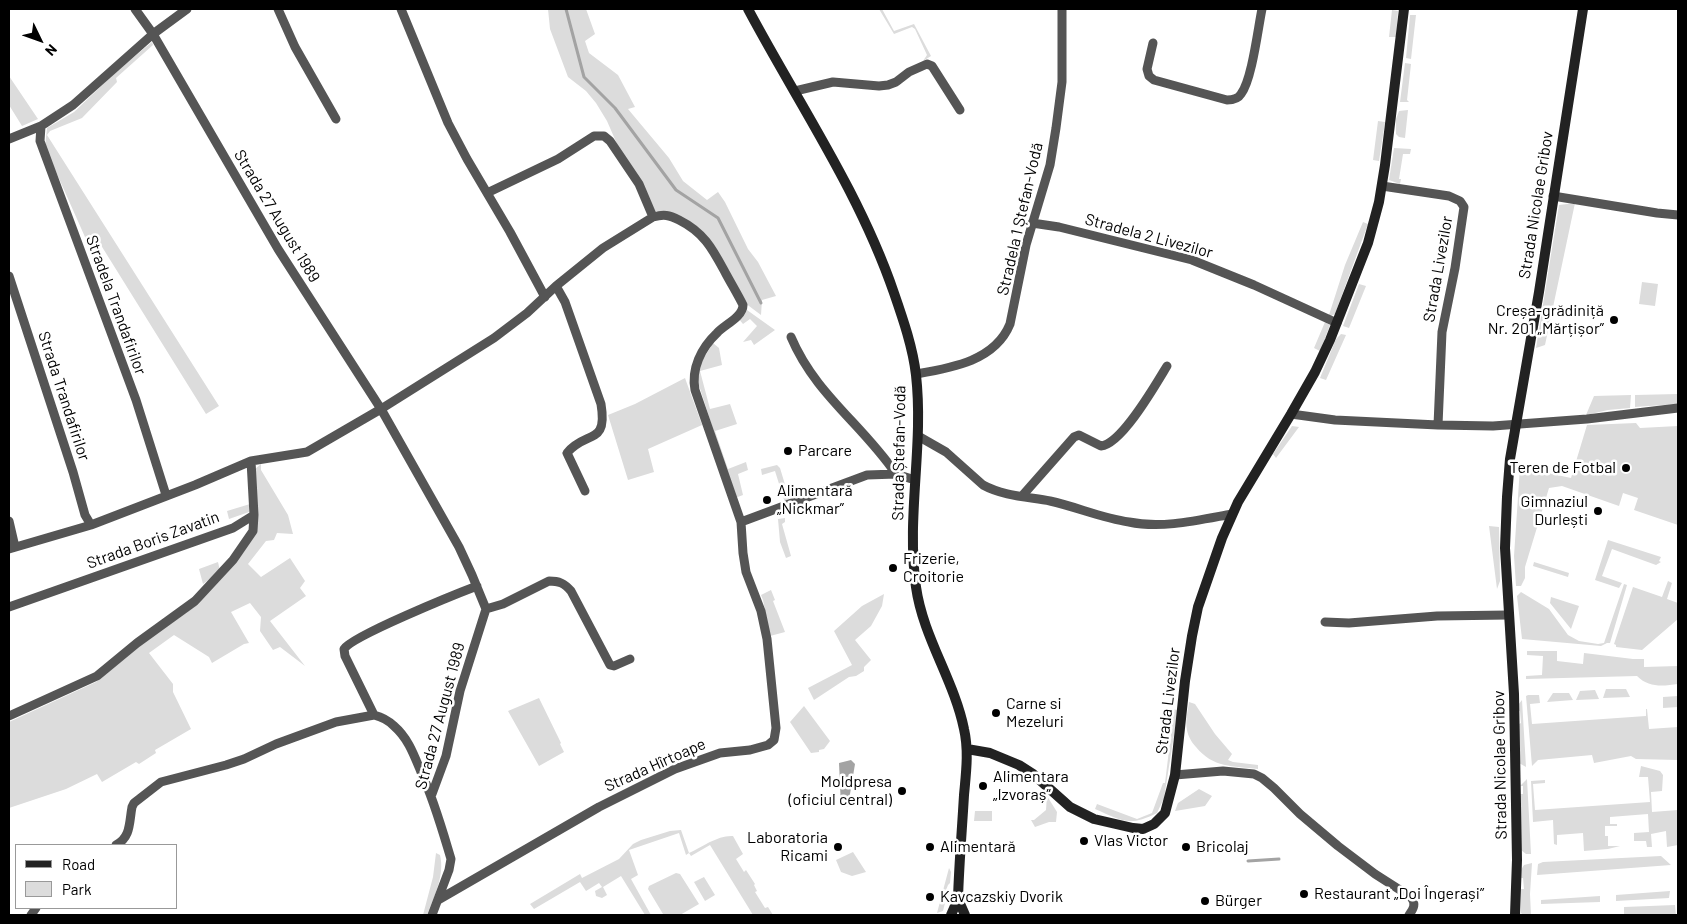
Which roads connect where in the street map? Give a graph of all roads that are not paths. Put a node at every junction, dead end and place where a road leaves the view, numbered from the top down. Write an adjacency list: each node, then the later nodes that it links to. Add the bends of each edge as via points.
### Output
1 (135, 9): 10 (street, Strada 27 August 1989)
2 (186, 9): 10 (street)
3 (278, 9): 14 (street, via 294,46)
4 (401, 9): 18 (street, via 448,123)
5 (748, 9): 12 (street, Strada Ștefan-Vodă)
6 (1062, 9): 22 (street, Stradela 1 Ștefan-Vodă, via 1062,82 1056,128 1050,165)
7 (1262, 9): 11 (street, via 1245,85 1242,93 1232,100 1154,80 1147,69)
8 (1404, 9): 17 (street, Strada Livezilor)
9 (1583, 9): 19 (street, Strada Nicolae Gribov)
10 (153, 34): 15 (street, via 73,105); 31 (street, Strada 27 August 1989, via 278,249)
11 (1153, 43)
12 (795, 91): 13 (street, via 840,82 888,85 927,64 932,66); 29 (street, Strada Ștefan-Vodă, via 843,176 877,246 900,310)
13 (960, 110)
14 (336, 119)
15 (41, 126): 16 (street); 40 (street, Stradela Trandafirilor, via 40,141 136,400)
16 (9, 140)
17 (1382, 186): 26 (street, Strada Livezilor, via 1368,243); 34 (street, Strada Livezilor, via 1449,196 1460,200 1464,207 1442,332)
18 (487, 193): 21 (street, via 558,159 594,136 604,136 639,184); 25 (street)
19 (1553, 196): 20 (street); 33 (street, Strada Nicolae Gribov)
20 (1678, 215)
21 (653, 218): 24 (street, via 603,248); 45 (street, Strada Hîrtoape, via 662,214 671,216 703,236 743,305 740,314 705,348 693,380)
22 (1032, 223): 26 (street, Stradela 2 Livezilor, via 1192,260); 29 (street, Stradela 1 Ștefan-Vodă, via 1007,332 996,345 975,358 959,365)
23 (9, 276): 46 (street, Strada Trandafirilor)
24 (556, 286): 25 (street); 39 (street, via 565,302 603,418 602,426 594,436 567,453)
25 (545, 296): 31 (street, via 494,338)
26 (1337, 323): 32 (street, Strada Livezilor)
27 (791, 337): 37 (street, Strada Ștefan-Vodă, via 812,376)
28 (1167, 366): 41 (street, via 1133,418 1114,439 1101,446 1079,435 1074,437)
29 (916, 374): 35 (street, Strada Ștefan-Vodă)
30 (1678, 408): 33 (street, via 1587,419)
31 (381, 409): 36 (street, via 307,452); 48 (street, Strada 27 August 1989, via 459,547)
32 (1291, 414): 34 (street, via 1335,420); 42 (street, Strada Livezilor)
33 (1516, 423): 34 (street); 51 (street, Strada Nicolae Gribov, via 1510,459 1505,548)
34 (1438, 425)
35 (918, 436): 38 (street, Strada Ștefan-Vodă); 41 (street, via 946,452 989,489)
36 (251, 461): 40 (street); 43 (street)
37 (896, 474): 38 (street); 45 (street, via 867,475)
38 (915, 480): 56 (street, Strada Ștefan-Vodă, via 912,539 917,596 960,712)
39 (585, 491)
40 (166, 495): 46 (street)
41 (1022, 496): 42 (street, via 1129,523 1183,522)
42 (1232, 514): 57 (street, Strada Livezilor, via 1198,607 1185,681)
43 (254, 515): 49 (street, Strada Boris Zavatin, via 233,528); 55 (street, via 253,531 233,560 195,601 97,676)
44 (9, 521): 47 (street)
45 (741, 522): 61 (street, Strada Hîrtoape, via 742,553 761,611 770,663 776,728 772,743 720,753 657,778 583,816)
46 (90, 525): 47 (street)
47 (12, 548)
48 (477, 586): 50 (street, Strada 27 August 1989); 54 (street, via 381,627 349,643 344,649)
49 (9, 607)
50 (486, 609): 53 (street, via 549,581 564,583 610,665); 58 (street, Strada 27 August 1989, via 460,691 446,756)
51 (1508, 615): 52 (street); 66 (street, Strada Nicolae Gribov, via 1514,694)
52 (1325, 622)
53 (630, 659)
54 (374, 714): 58 (street, via 395,726 406,739); 59 (street, via 336,722 226,766 161,782 134,803 127,836)
55 (9, 716)
56 (967, 749): 57 (street, via 1019,765 1080,813 1133,828 1143,829 1160,820 1166,812); 60 (street, Strada Ștefan-Vodă)
57 (1175, 775): 65 (street, Strada Livezilor, via 1223,771 1254,774 1262,778 1338,846 1410,897 1414,902)
58 (432, 794): 61 (street, Strada 27 August 1989, via 451,859)
59 (118, 844)
60 (958, 899): 63 (street, Strada Ștefan-Vodă); 64 (street, Strada Ștefan-Vodă)
61 (438, 900): 62 (street, Strada 27 August 1989)
62 (432, 915)
63 (951, 915)
64 (965, 915)
65 (1410, 915)
66 (1515, 915)

